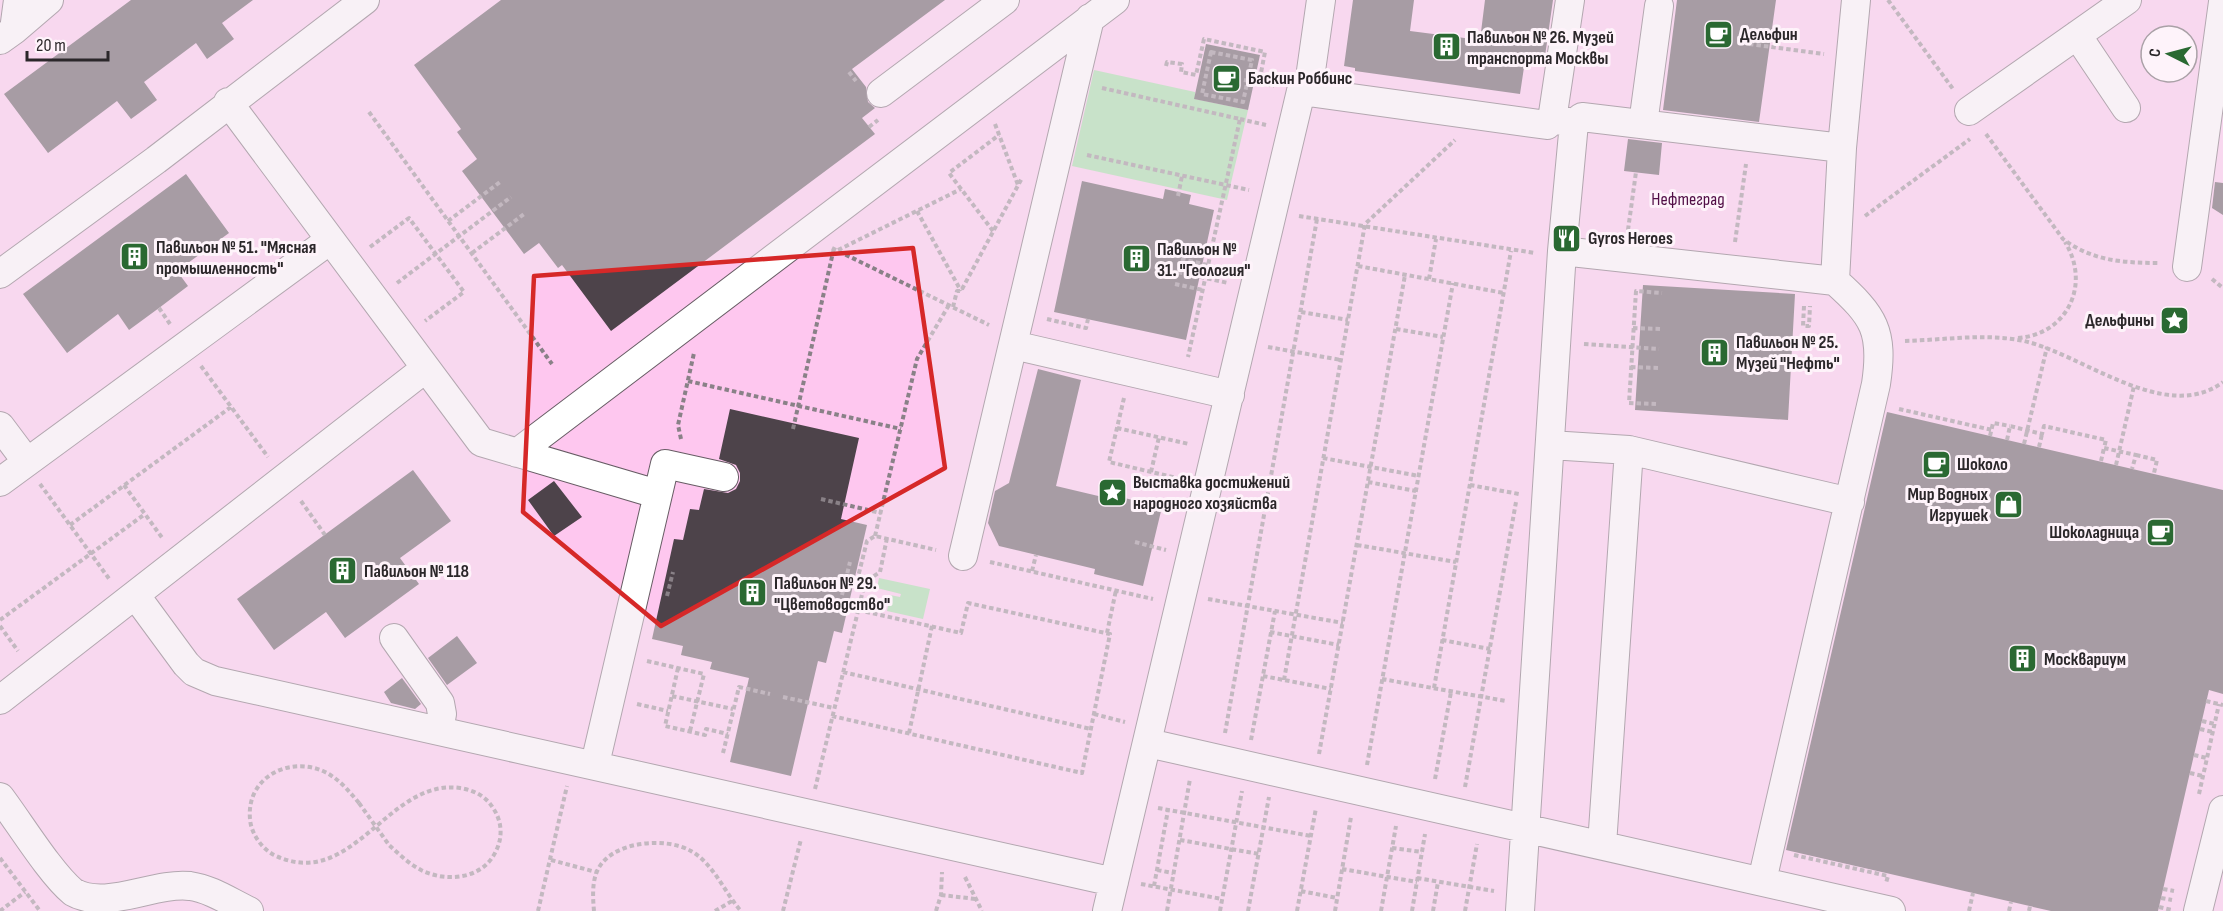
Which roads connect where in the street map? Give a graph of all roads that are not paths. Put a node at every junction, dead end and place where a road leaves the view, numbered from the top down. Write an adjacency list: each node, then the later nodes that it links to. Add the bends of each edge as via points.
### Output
1 (18, 0): 13 (lane)
2 (49, 0): 13 (lane)
3 (365, 0): 17 (lane)
4 (1005, 0): 15 (lane)
5 (1115, 0): 12 (lane)
6 (1321, 0): 16 (lane)
7 (1570, 0): 20 (lane)
8 (1856, 0): 22 (lane)
9 (2127, 0): 14 (lane)
10 (2222, 2): 25 (lane)
11 (1659, 6): 21 (lane)
12 (1090, 18): 28 (lane); 34 (lane)
13 (7, 35)
14 (2077, 35): 18 (lane); 19 (lane)
15 (869, 88)
16 (1308, 92): 20 (lane, via 1546,125); 30 (lane, via 1302,91)
17 (228, 102): 23 (lane); 26 (lane)
18 (2126, 108)
19 (1976, 120)
20 (1563, 121): 21 (lane, via 1582,117); 24 (lane)
21 (1643, 124): 22 (lane)
22 (1842, 148): 27 (lane)
23 (330, 240): 29 (lane); 35 (lane)
24 (1562, 254): 27 (lane); 32 (lane)
25 (2187, 267)
26 (0, 274)
27 (1835, 281): 39 (lane, via 1863,306 1874,324 1878,342 1872,403)
28 (1013, 341): 30 (lane); 40 (lane)
29 (426, 368): 34 (lane, via 481,442); 41 (lane)
30 (1230, 395): 45 (lane)
31 (0, 426): 35 (lane)
32 (1550, 445): 33 (lane); 49 (lane)
33 (1629, 450): 39 (lane); 50 (lane)
34 (517, 453): 38 (lane)
35 (26, 463): 37 (lane)
36 (724, 477): 38 (lane, via 665,464)
37 (0, 482)
38 (657, 494): 46 (lane, via 620,655)
39 (1850, 501): 53 (lane)
40 (963, 556)
41 (131, 599): 43 (lane); 44 (lane, via 186,664 204,678)
42 (394, 638): 44 (lane, via 440,703)
43 (0, 700)
44 (439, 730): 46 (lane)
45 (1148, 742): 49 (lane); 52 (lane)
46 (584, 762): 52 (lane)
47 (0, 797): 51 (lane)
48 (2223, 810): 55 (lane)
49 (1525, 829): 50 (lane); 54 (lane)
50 (1602, 846): 53 (lane)
51 (61, 879): 56 (lane); 57 (lane, via 87,899 104,900 189,886)
52 (1115, 881): 58 (lane)
53 (1762, 881): 59 (lane)
54 (1520, 903)
55 (2181, 907)
56 (79, 911)
57 (249, 911)
58 (1107, 911)
59 (1891, 911)

